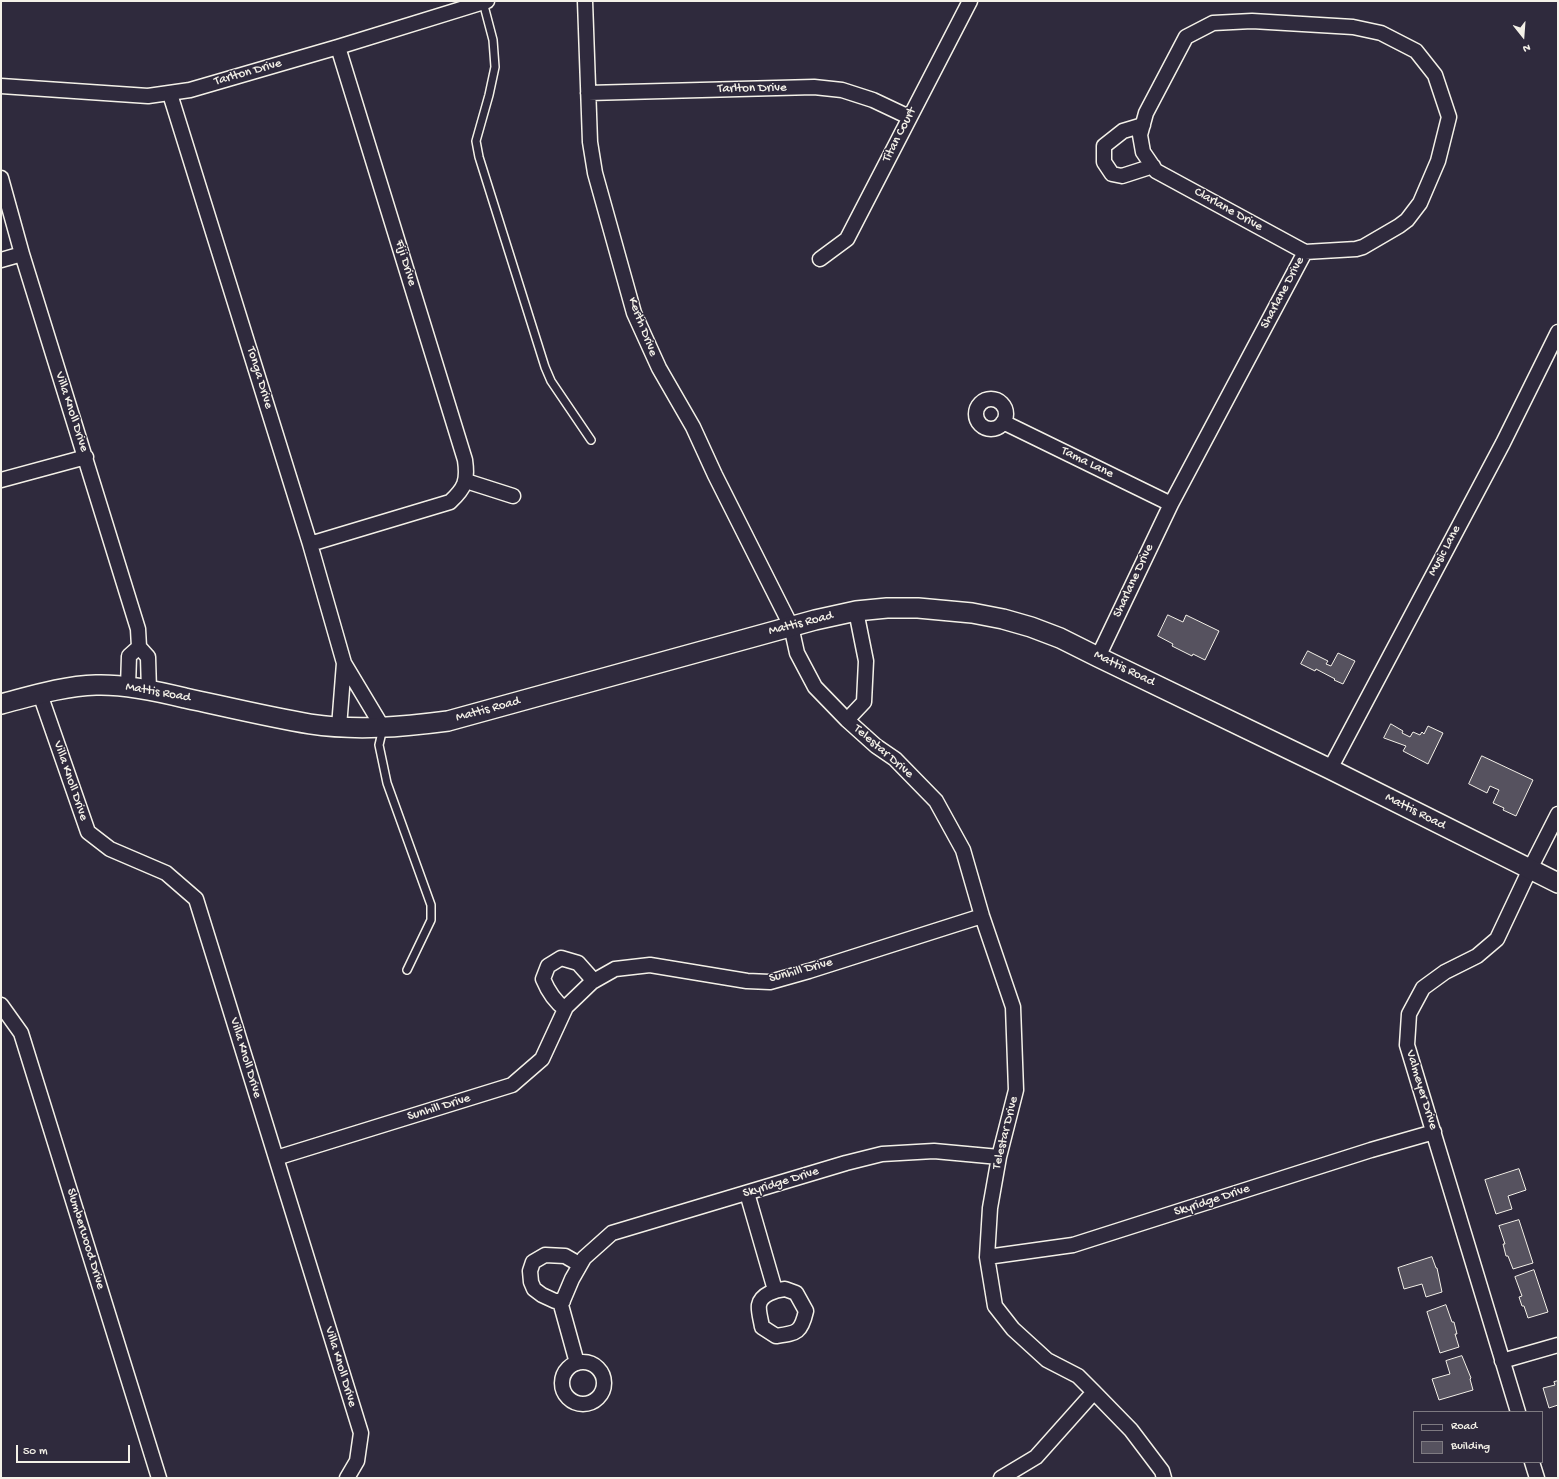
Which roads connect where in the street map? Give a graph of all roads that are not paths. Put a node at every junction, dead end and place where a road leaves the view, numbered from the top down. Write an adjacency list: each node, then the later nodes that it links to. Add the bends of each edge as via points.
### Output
1 (585, 1): 7 (street, Kerth Drive)
2 (970, 1): 9 (street, Titan Court)
3 (485, 2): 5 (street, Tarlton Drive); 19 (lane, via 495,67 476,141 479,157 545,367 551,381)
4 (1214, 22): 10 (street, Clarlane Drive, via 1186,37 1146,113); 13 (street, Sharlane Drive, via 1252,21 1353,27 1382,33 1416,51 1435,76 1449,117 1438,161 1420,203 1399,226 1362,247)
5 (338, 47): 8 (street, Tarlton Drive); 22 (street, Fiji Drive, via 465,460)
6 (1, 86): 8 (street, Tarlton Drive, via 148,96)
7 (588, 93): 9 (street, Tarlton Drive, via 814,87 842,90 873,100); 27 (street, Kerth Drive, via 590,142 595,173 634,313 659,368 693,427)
8 (170, 94): 25 (street, Tonga Drive)
9 (909, 117): 15 (street, Titan Court, via 847,239)
10 (1143, 125): 11 (street, Clarlane Drive, via 1140,135 1143,152); 11 (street, via 1123,131 1104,146 1104,162 1112,174 1122,176)
11 (1153, 166): 13 (street, Clarlane Drive, via 1156,171)
12 (1, 178): 14 (street, Villa Knoll Drive)
13 (1304, 252): 24 (street, Sharlane Drive)
14 (22, 254): 16 (street); 20 (street, Villa Knoll Drive)
15 (820, 259)
16 (1, 260)
17 (1558, 332): 38 (street, Music Lane, via 1499,450)
18 (1003, 422): 24 (street, Tama Lane)
19 (591, 440)
20 (86, 457): 21 (street); 28 (street, Villa Knoll Drive, via 138,629)
21 (1, 480)
22 (466, 481): 23 (street); 25 (street, via 450,502)
23 (513, 496)
24 (1171, 504): 29 (street, Sharlane Drive)
25 (310, 544): 30 (street, Tonga Drive)
26 (856, 611): 27 (main road, Mattis Road); 29 (main road, Mattis Road, via 918,608 965,612 1031,627); 35 (street, Telestar Drive, via 866,661 864,702)
27 (791, 626): 35 (street, Telestar Drive, via 797,653 814,687); 37 (main road, Mattis Road, via 448,721)
28 (139, 647): 31 (street, via 129,656); 32 (street, Villa Knoll Drive, via 148,657)
29 (1098, 656): 38 (main road, Mattis Road)
30 (344, 663): 36 (street, Tonga Drive); 37 (street, Tonga Drive)
31 (128, 687): 32 (main road, Mattis Road); 33 (main road, Mattis Road, via 97,685)
32 (149, 691): 36 (main road, Mattis Road, via 279,718)
33 (40, 694): 34 (main road, Mattis Road); 49 (street, Villa Knoll Drive, via 88,832 110,850 166,874 196,899)
34 (1, 704)
35 (847, 720): 42 (street, Telestar Drive, via 895,759 936,801 963,850)
36 (339, 727): 37 (main road, Mattis Road)
37 (383, 728): 43 (lane, via 379,746 387,783 431,905 431,920)
38 (1330, 769): 40 (main road, Mattis Road)
39 (1558, 814): 40 (street, Valmeyer Drive)
40 (1530, 869): 41 (main road, Mattis Road); 47 (street, Valmeyer Drive, via 1497,939 1477,956 1445,972 1423,988 1409,1014 1408,1045)
41 (1558, 882)
42 (982, 916): 44 (street, Sunhill Drive, via 770,982 747,981 650,965 615,970); 48 (street, Telestar Drive, via 1013,1008 1016,1090)
43 (407, 970)
44 (594, 981): 46 (street, Sunhill Drive); 46 (street, via 578,963 561,958 548,966 543,979 548,992)
45 (1, 1005): 61 (street, Slumberwood Drive, via 21,1033)
46 (565, 1009): 49 (street, Sunhill Drive, via 542,1059 512,1085)
47 (1434, 1132): 51 (street, Skyridge Drive, via 1073,1245); 56 (street, Valmeyer Drive)
48 (999, 1157): 50 (street, Skyridge Drive, via 934,1151 882,1154); 51 (street, Telestar Drive, via 990,1208)
49 (276, 1158): 62 (street, Villa Knoll Drive, via 361,1433 357,1461)
50 (747, 1193): 52 (street, Skyridge Drive, via 612,1233); 53 (street)
51 (987, 1257): 58 (street, Telestar Drive, via 995,1306 1008,1323 1047,1360 1078,1376)
52 (579, 1264): 54 (street, Skyridge Drive); 54 (street, via 565,1256 545,1255 533,1262 530,1271 534,1289 542,1295)
53 (775, 1290)
54 (563, 1301): 57 (street, Skyridge Drive, via 561,1305)
55 (1558, 1345): 56 (street)
56 (1502, 1361): 59 (street, Valmeyer Drive)
57 (576, 1363)
58 (1094, 1392): 63 (street, via 1036,1457); 64 (street, Telestar Drive, via 1131,1430 1162,1471)
59 (1518, 1411)
60 (1532, 1463): 65 (street)
61 (160, 1478)
62 (347, 1478)
63 (1001, 1478)
64 (1164, 1478)
65 (1537, 1478)

